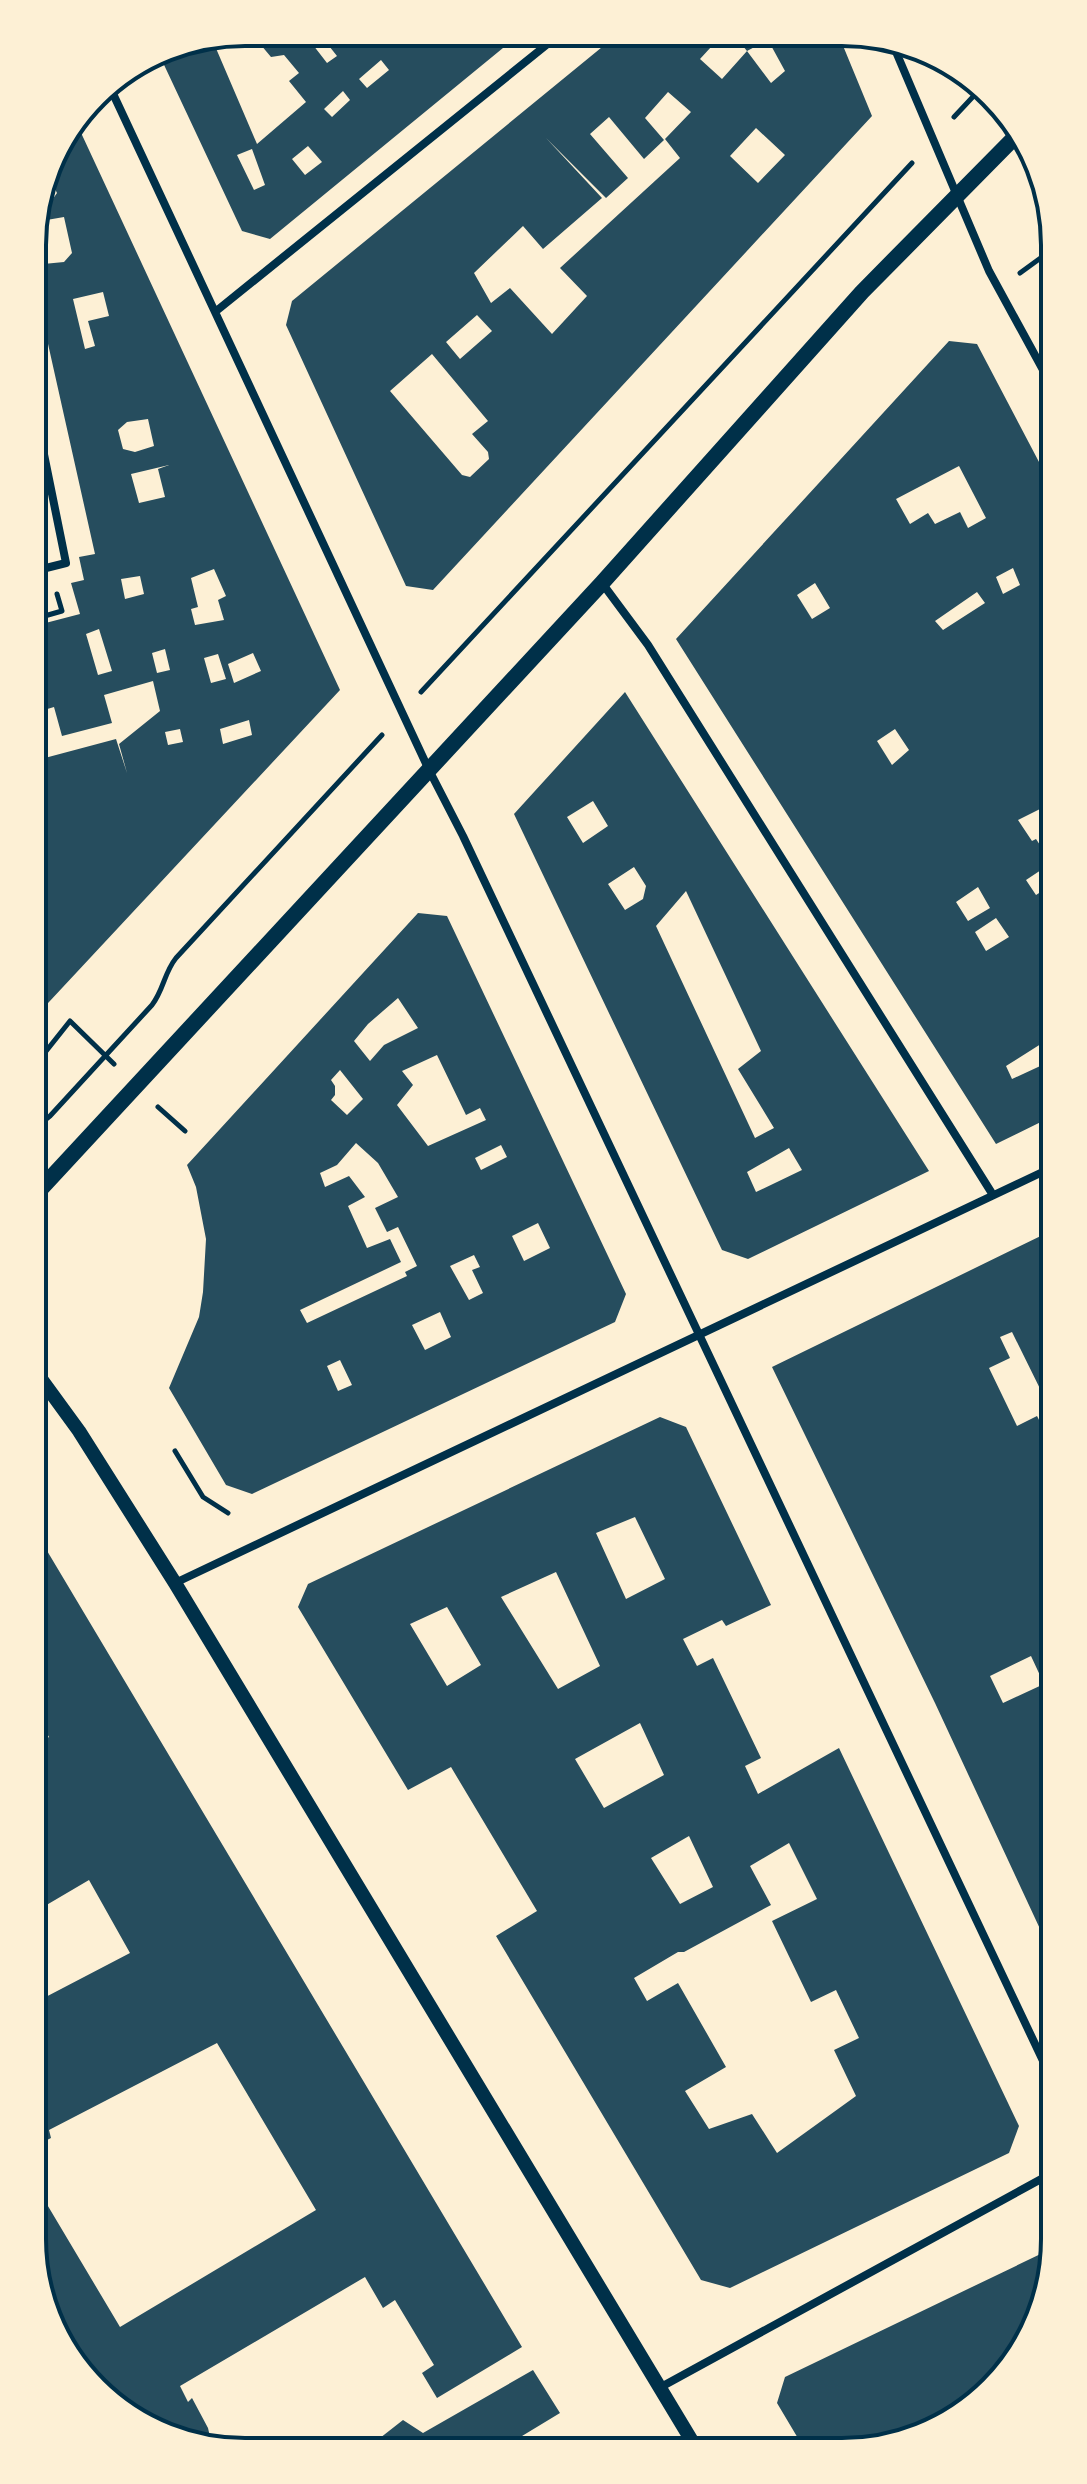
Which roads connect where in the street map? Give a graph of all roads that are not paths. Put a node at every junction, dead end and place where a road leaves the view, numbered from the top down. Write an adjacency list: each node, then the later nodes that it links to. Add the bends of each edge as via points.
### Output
1 (545, 46): 6 (street)
2 (897, 55): 5 (street)
3 (114, 95): 6 (street)
4 (1011, 141): 5 (main road)
5 (957, 194): 7 (street, via 989,271); 10 (main road, via 862,292)
6 (215, 312): 11 (street)
7 (1041, 366)
8 (46, 464): 9 (street, via 66,563)
9 (46, 568)
10 (602, 583): 11 (main road); 14 (street, via 648,645)
11 (429, 770): 13 (main road); 15 (street)
12 (1041, 1173): 14 (street)
13 (46, 1183)
14 (993, 1195): 15 (street)
15 (699, 1335): 17 (street); 18 (street)
16 (46, 1386): 17 (street)
17 (175, 1583): 20 (street)
18 (1041, 2057)
19 (1041, 2179): 20 (street)
20 (661, 2387): 21 (street)
21 (690, 2438)

